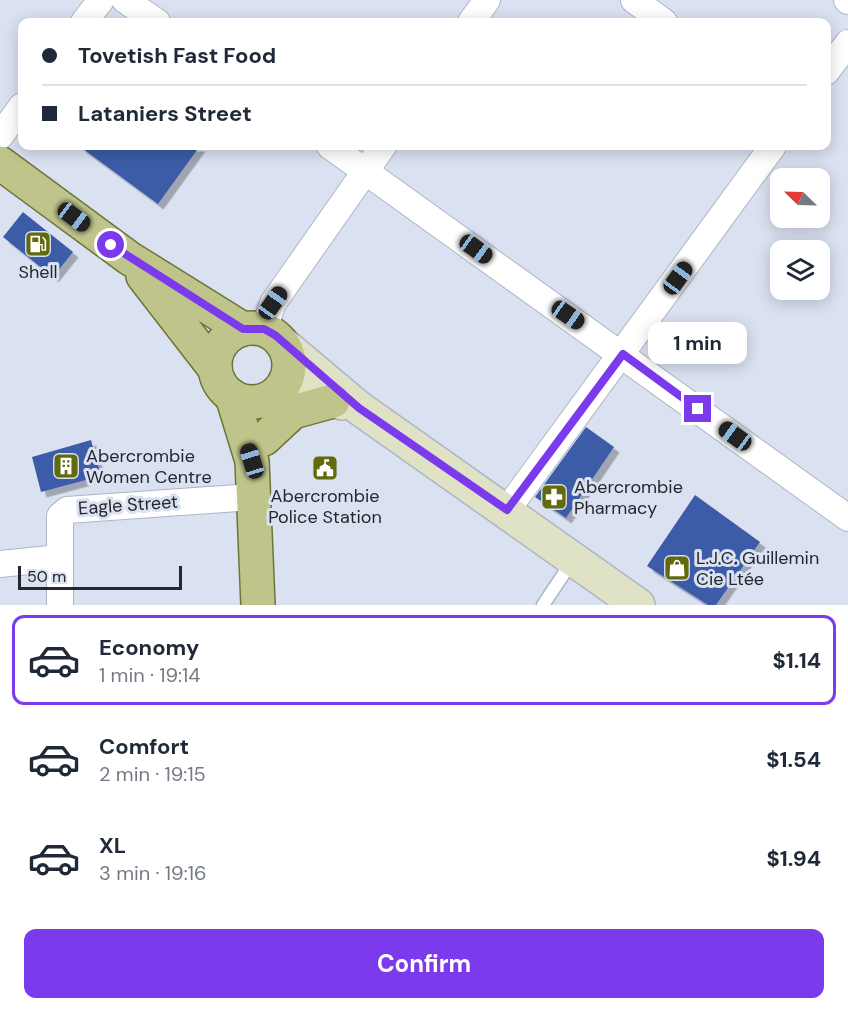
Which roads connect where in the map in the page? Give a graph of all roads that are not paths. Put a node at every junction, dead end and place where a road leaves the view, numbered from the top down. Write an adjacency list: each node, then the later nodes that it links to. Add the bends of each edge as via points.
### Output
1 (101, 0): 5 (street)
2 (125, 0): 6 (street)
3 (487, 0): 7 (street)
4 (634, 0): 8 (street)
5 (87, 18)
6 (151, 18)
7 (474, 18)
8 (659, 18)
9 (848, 43): 10 (street)
10 (831, 65)
11 (18, 111): 12 (street)
12 (0, 136)
13 (336, 150): 17 (street)
14 (380, 150): 17 (street)
15 (770, 150): 20 (street)
16 (0, 163): 18 (main road)
17 (366, 170): 19 (street, via 273,303); 20 (street)
18 (129, 258): 19 (main road); 21 (main road)
19 (264, 334): 21 (main road, via 225,339); 22 (main road, via 290,362 286,380); 24 (main road)
20 (623, 354): 27 (street); 28 (street)
21 (215, 369): 23 (main road, via 220,384)
22 (277, 392): 23 (main road, via 253,402); 24 (main road); 25 (main road)
23 (232, 396): 25 (main road)
24 (346, 404): 25 (main road, via 293,412); 27 (main road)
25 (258, 450): 26 (main road)
26 (252, 497): 29 (street, Eagle Street, via 67,510 60,516); 33 (main road)
27 (507, 510): 30 (main road)
28 (848, 518)
29 (59, 558): 31 (street); 32 (street, Eagle Street)
30 (574, 559): 34 (lane); 35 (main road)
31 (0, 564)
32 (60, 605)
33 (258, 605)
34 (543, 605)
35 (638, 605)

